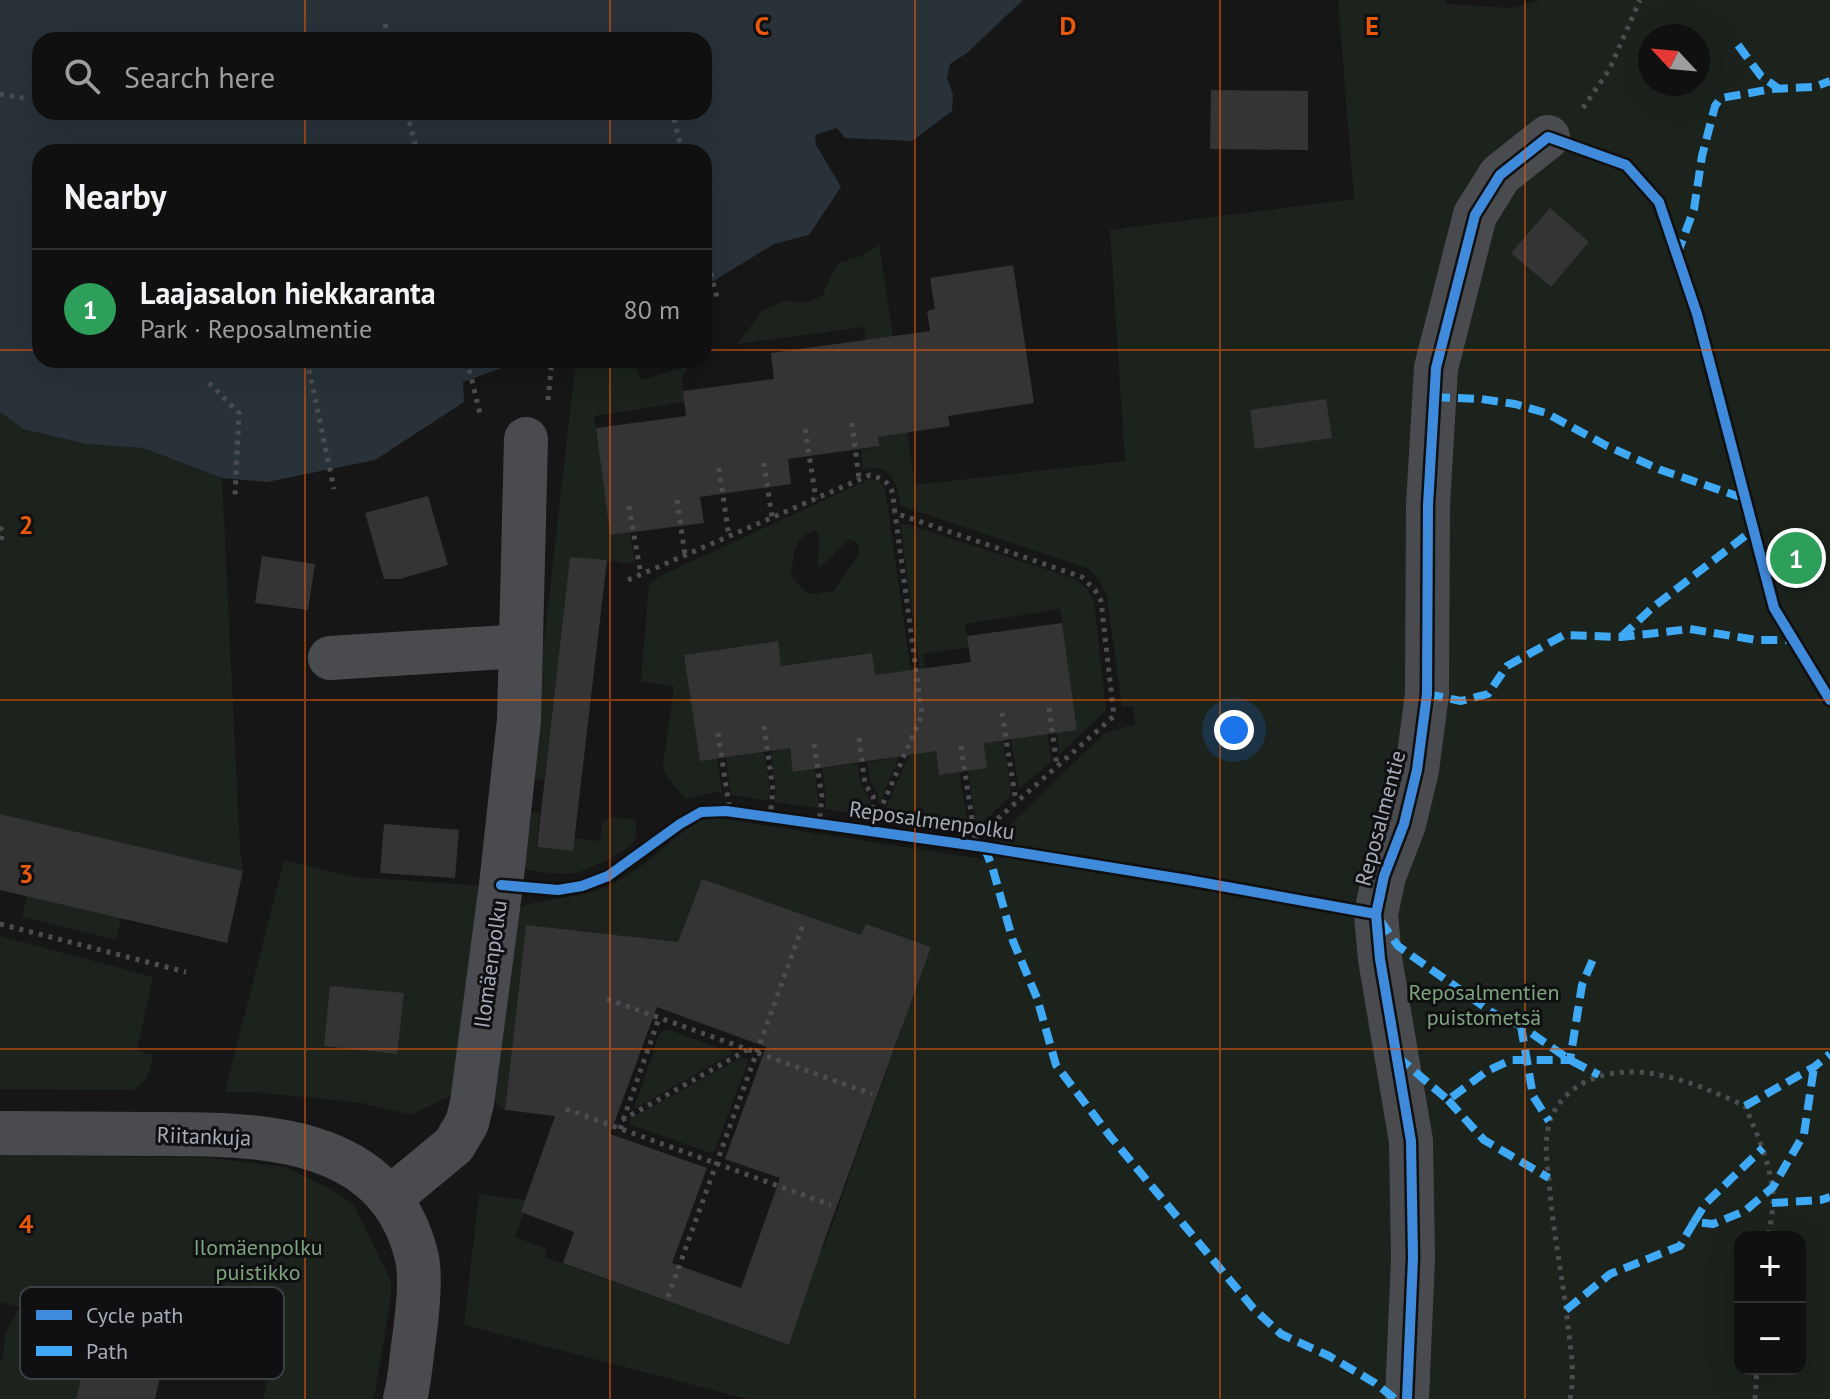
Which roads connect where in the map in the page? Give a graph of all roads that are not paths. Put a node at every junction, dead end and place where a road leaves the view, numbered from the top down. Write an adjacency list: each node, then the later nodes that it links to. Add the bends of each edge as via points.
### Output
1 (1548, 137): 8 (street, Reposalmentie, via 1500,175 1475,215 1436,368 1428,505 1427,694 1417,770 1376,914 1411,1141)
2 (526, 439): 3 (street, Ilomäenpolku)
3 (521, 646): 4 (street); 6 (street, Ilomäenpolku, via 519,720 472,1103 467,1123 448,1150)
4 (330, 658)
5 (0, 1133): 6 (street, Riitankuja, via 273,1138 350,1164)
6 (390, 1198): 7 (street, via 417,1257 418,1313)
7 (405, 1399)
8 (1407, 1399)

